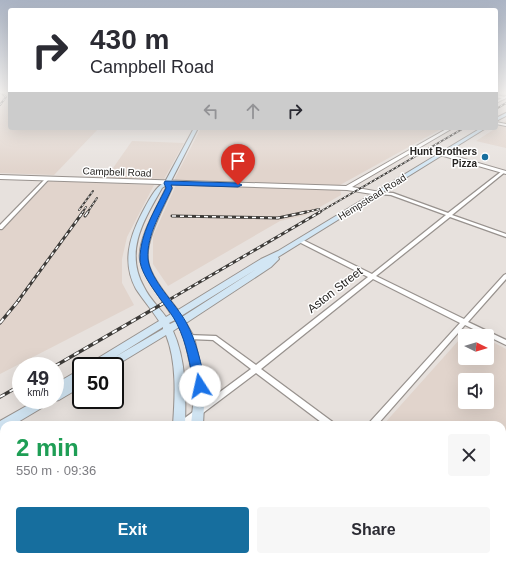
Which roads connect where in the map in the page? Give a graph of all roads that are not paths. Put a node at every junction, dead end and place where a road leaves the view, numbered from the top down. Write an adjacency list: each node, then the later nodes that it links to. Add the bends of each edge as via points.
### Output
1 (195, 130): 8 (main road)
2 (448, 130): 9 (street)
3 (481, 130): 4 (main road, Hempstead Road)
4 (442, 154): 5 (street); 10 (main road, Hempstead Road)
5 (504, 173): 11 (street, Aston Street)
6 (0, 177): 7 (street, Campbell Road)
7 (47, 179): 8 (street, Campbell Road); 14 (street)
8 (167, 183): 9 (street, Campbell Road); 12 (main road, via 160,187); 13 (main road, via 169,188)
9 (347, 188): 10 (street, Campbell Road)
10 (378, 193): 11 (street, via 392,194); 16 (main road, Hempstead Road)
11 (449, 215): 15 (street); 18 (street, Aston Street)
12 (143, 217): 13 (main road); 21 (main road, via 134,234 134,275 141,290)
13 (155, 217): 19 (main road, via 146,239 144,260 149,274)
14 (0, 228)
15 (506, 236)
16 (301, 241): 18 (street); 19 (main road, Hempstead Road, via 281,253 268,265 247,275)
17 (506, 276): 20 (street)
18 (372, 277): 20 (street); 26 (street, Aston Street)
19 (179, 318): 21 (main road, Hempstead Road); 22 (main road)
20 (465, 323): 23 (street); 34 (street)
21 (166, 326): 24 (main road, Hempstead Road); 25 (main road, Hempstead Road); 30 (main road, via 174,345 181,389)
22 (189, 337): 26 (street, via 214,338); 28 (main road, via 200,386)
23 (506, 343)
24 (109, 357)
25 (121, 357)
26 (256, 369): 28 (street, Aston Street); 33 (street)
27 (30, 409): 29 (main road)
28 (199, 411): 31 (street, Aston Street); 32 (main road)
29 (10, 421)
30 (180, 421)
31 (185, 421)
32 (198, 421)
33 (326, 421)
34 (376, 421)

